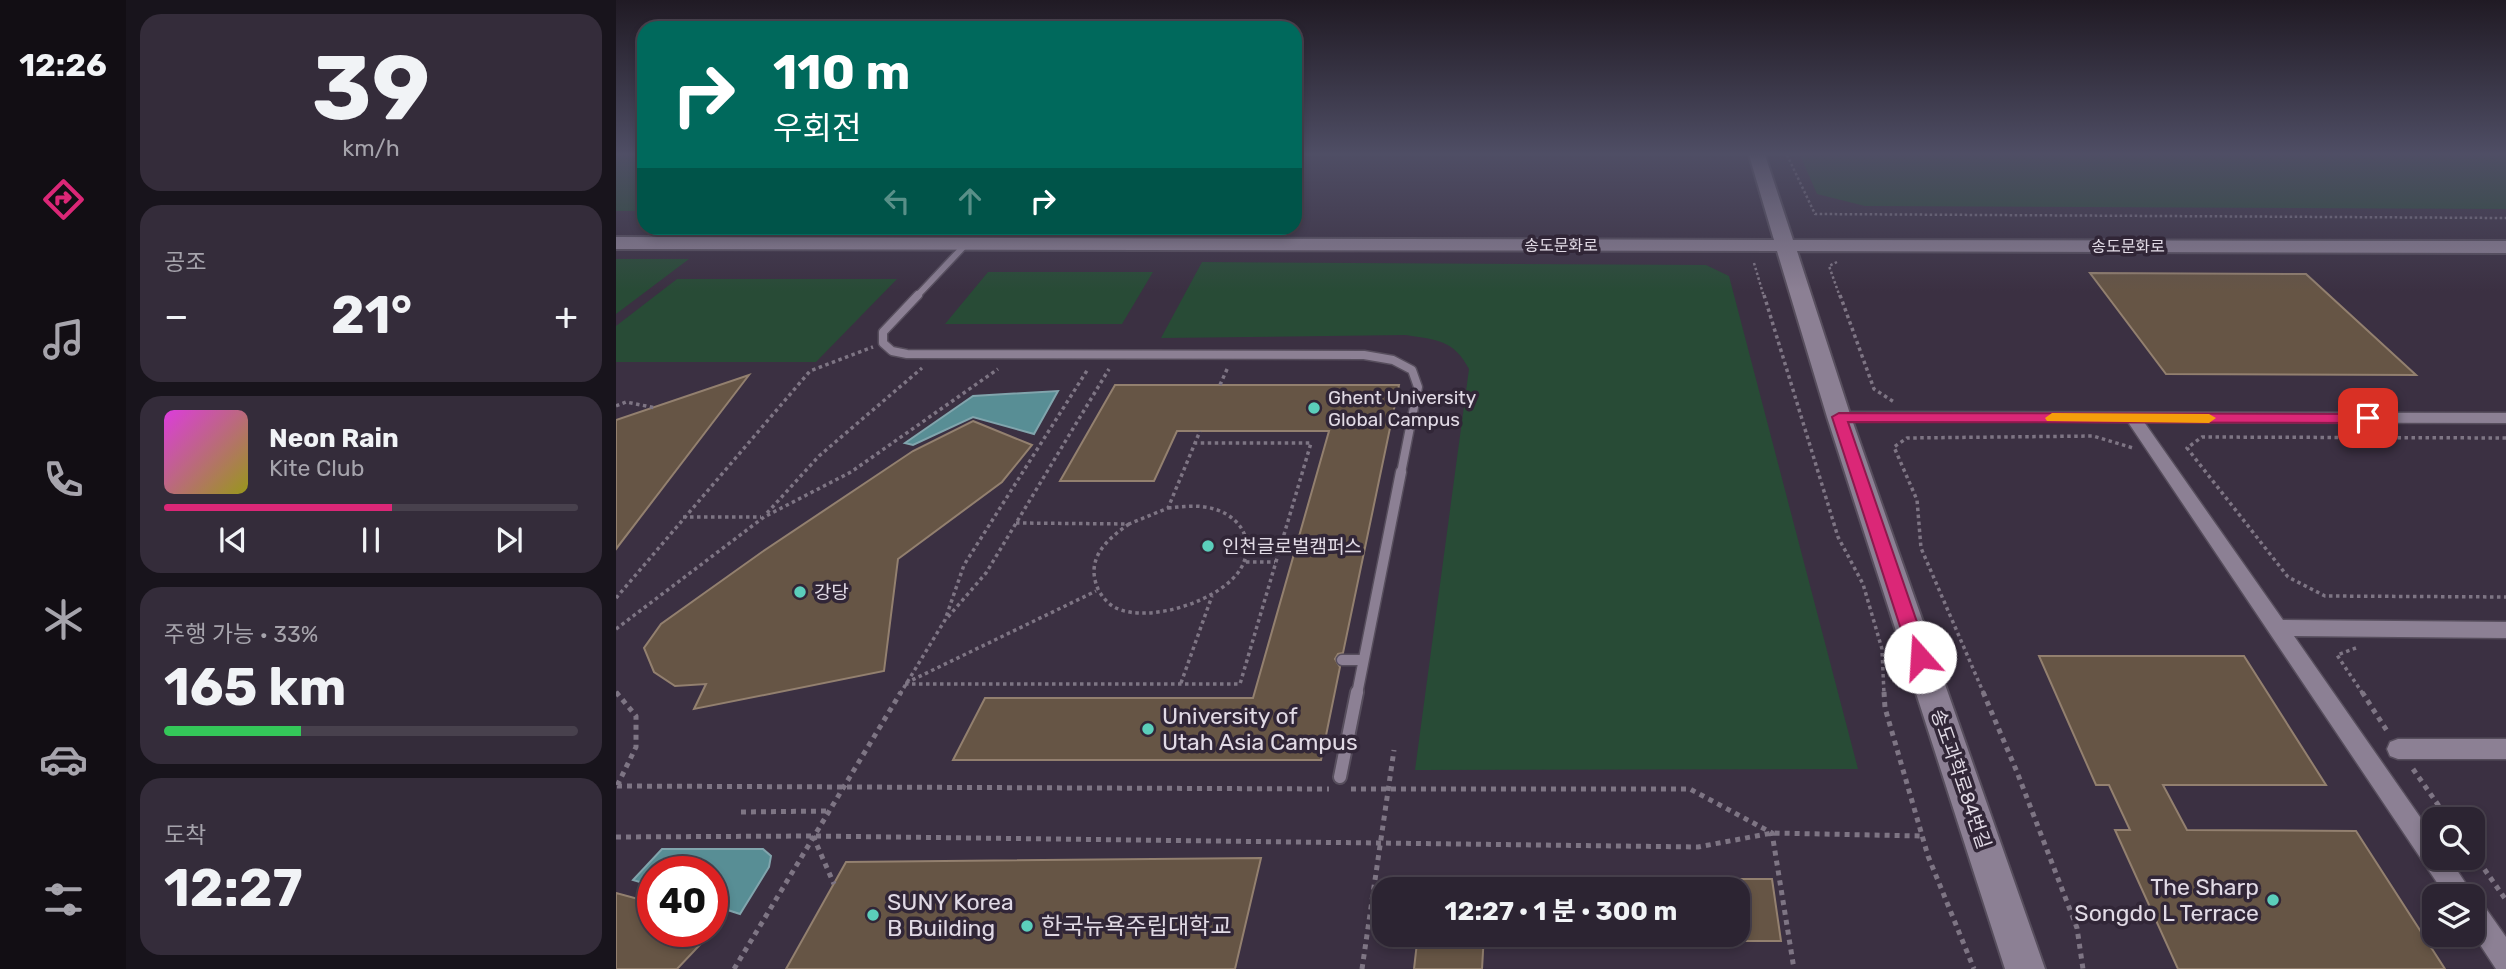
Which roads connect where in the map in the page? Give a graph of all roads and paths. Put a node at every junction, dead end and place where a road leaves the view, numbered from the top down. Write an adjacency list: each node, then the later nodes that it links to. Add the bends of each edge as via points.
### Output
1 (1771, 200): 9 (street, 송도과학로84번길)
2 (1808, 200): 3 (path, via 1815,214)
3 (2506, 218)
4 (616, 228): 5 (street)
5 (637, 228)
6 (1302, 229): 9 (street, 송도문화로)
7 (2506, 230): 9 (street, 송도문화로)
8 (974, 235): 11 (street)
9 (1783, 237): 11 (street, 송도문화로); 12 (street, 송도문화로); 25 (street, 송도과학로84번길)
10 (616, 243): 11 (street, 송도문화로)
11 (966, 244): 15 (lane, via 883,332)
12 (2506, 247)
13 (1844, 258): 22 (path, via 1829,266 1874,389)
14 (1754, 263): 65 (path, via 1838,537 1863,584 1882,649 1885,708)
15 (883, 343): 16 (lane, via 892,351 907,354); 33 (path, via 810,371)
16 (1020, 354): 17 (lane); 34 (path, via 851,472)
17 (1097, 355): 43 (path, via 964,565); 48 (lane, via 1364,355 1393,360 1412,370 1418,387)
18 (1227, 369): 21 (path)
19 (912, 376): 34 (path, via 819,456)
20 (1099, 385): 35 (path)
21 (1220, 385)
22 (1898, 405)
23 (616, 406): 24 (path, via 626,402)
24 (656, 408)
25 (1839, 417): 26 (street); 78 (street, 송도과학로84번길)
26 (2133, 418): 27 (street); 44 (street)
27 (2506, 418)
28 (1200, 431): 30 (path)
29 (2506, 438): 41 (path, via 2202,438 2188,448 2288,577 2326,596)
30 (1195, 443): 32 (path); 38 (path, via 1311,443)
31 (2137, 450): 79 (path, via 2093,436 1908,438 1894,447 1917,500 1921,548 2017,772 2077,928)
32 (1168, 509): 36 (path); 37 (path, via 1215,508 1233,516 1245,528 1250,544)
33 (683, 517): 34 (path); 42 (path)
34 (764, 517): 45 (path)
35 (1016, 523): 36 (path); 43 (path, via 986,573)
36 (1129, 524): 39 (path, via 1104,544 1092,568)
37 (1245, 562): 38 (path); 40 (path)
38 (1276, 562): 50 (path, via 1240,684)
39 (1096, 591): 40 (path, via 1111,604 1132,612 1158,613); 49 (path)
40 (1212, 596): 50 (path)
41 (2506, 597)
42 (616, 598)
43 (945, 620): 49 (path)
44 (2276, 628): 46 (street); 67 (street)
45 (616, 629)
46 (2506, 629)
47 (1342, 660): 48 (lane)
48 (1363, 660): 55 (lane)
49 (905, 684): 50 (path); 56 (path)
50 (1181, 684)
51 (616, 692): 57 (path, via 636,716 636,747)
52 (2398, 749): 53 (street)
53 (2506, 749)
54 (1394, 750): 60 (path)
55 (1340, 776)
56 (842, 786): 57 (path); 58 (path); 61 (path)
57 (617, 787)
58 (1335, 789)
59 (1348, 789): 60 (path)
60 (1389, 789): 63 (path, via 1690,789); 68 (path)
61 (828, 811): 62 (path); 64 (path)
62 (741, 812)
63 (1772, 833): 65 (path); 68 (path, via 1698,847); 76 (path)
64 (813, 836): 66 (path); 68 (path); 70 (path); 74 (path)
65 (1922, 836): 77 (path)
66 (616, 837)
67 (2422, 838)
68 (1381, 843): 75 (path)
69 (2485, 870): 71 (path)
70 (834, 884)
71 (2506, 900)
72 (2485, 929): 73 (street)
73 (2506, 960)
74 (733, 969)
75 (1362, 969)
76 (1794, 969)
77 (1974, 969)
78 (2025, 969)
79 (2082, 969)

